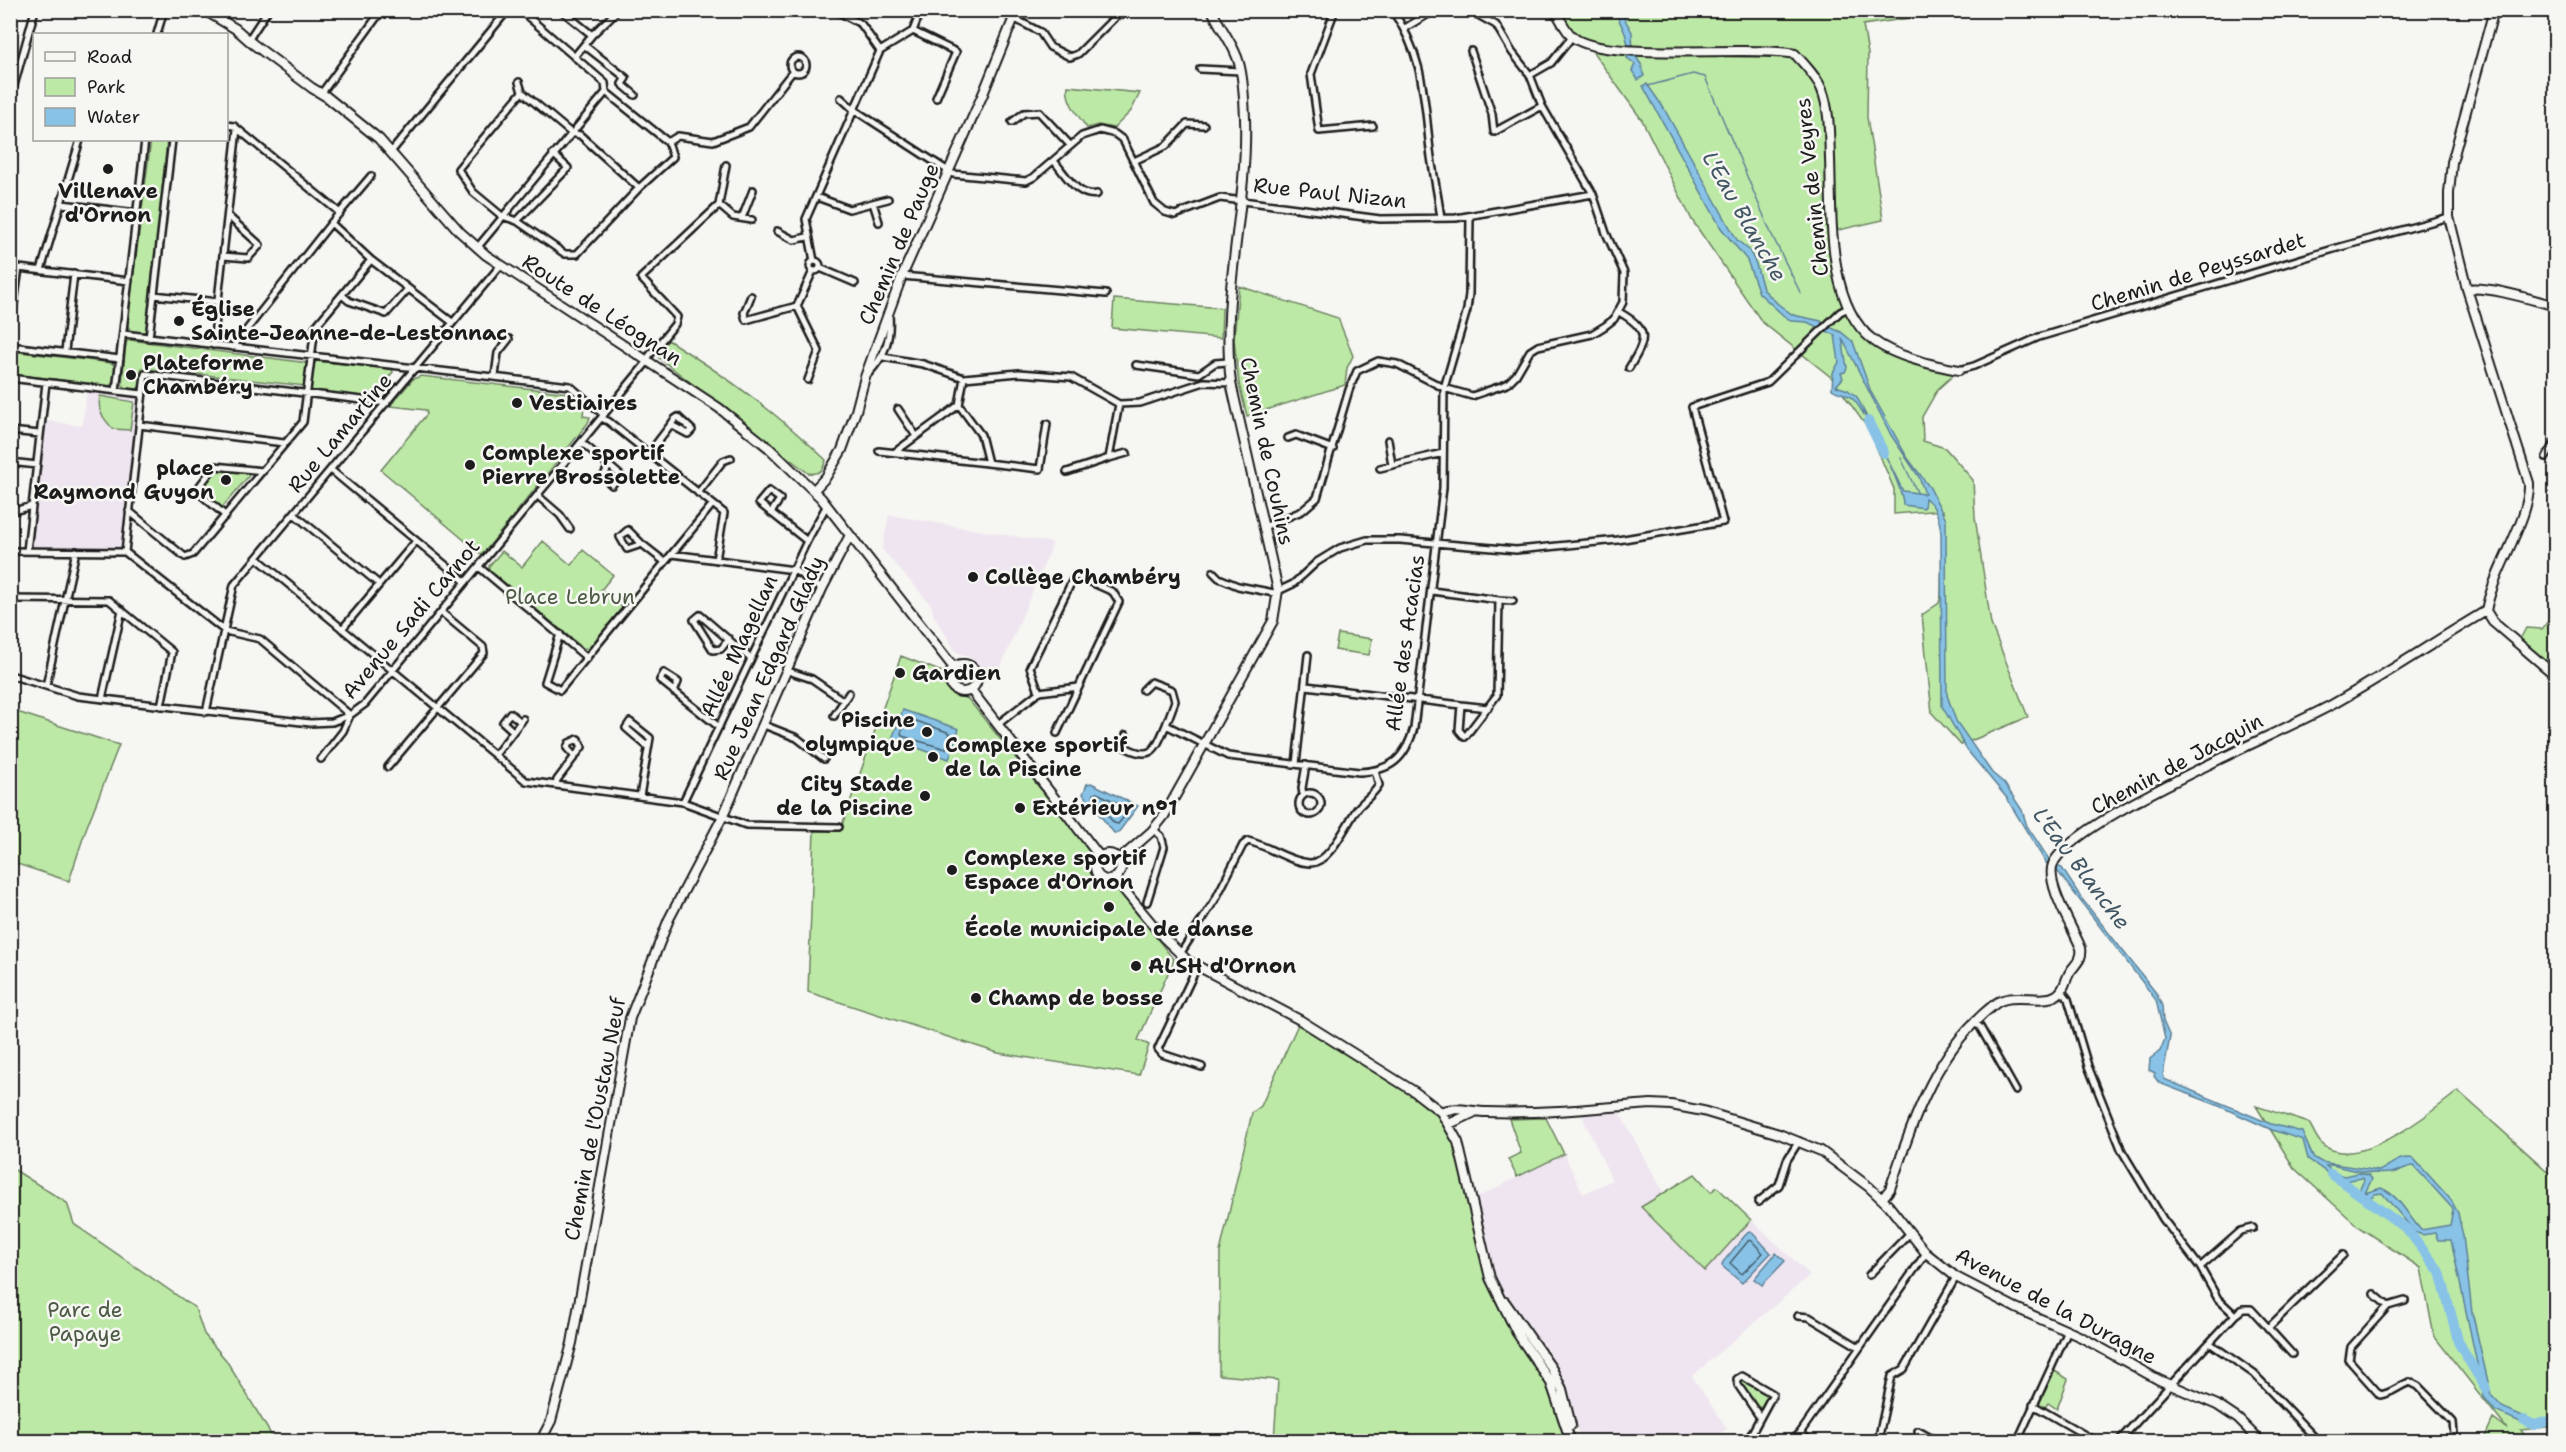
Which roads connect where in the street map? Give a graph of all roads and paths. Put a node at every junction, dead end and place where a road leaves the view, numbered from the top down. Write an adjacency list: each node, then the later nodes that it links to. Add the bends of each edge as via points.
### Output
1 (35, 10): 44 (street)
2 (164, 10): 25 (street)
3 (204, 10): 28 (street, Route de Léognan)
4 (268, 10): 28 (street)
5 (382, 10): 40 (street)
6 (508, 10): 58 (street)
7 (520, 10): 32 (street)
8 (561, 10): 26 (street)
9 (618, 10): 26 (street)
10 (835, 10): 30 (street, via 861,24)
11 (921, 10): 24 (street)
12 (998, 10): 22 (street)
13 (1017, 10): 22 (street, Chemin de Pauge)
14 (1130, 10): 22 (street, via 1115,17 1072,57 1051,48 1040,32)
15 (1212, 10): 35 (street, Chemin de Couhins, via 1234,49)
16 (1392, 10): 23 (street)
17 (1435, 10): 23 (street)
18 (1469, 10): 36 (street, via 1496,25)
19 (1555, 10): 27 (street)
20 (2494, 10): 80 (street, via 2452,162)
21 (1334, 11): 50 (street, via 1311,74 1319,131)
22 (1013, 19): 63 (street, Chemin de Pauge)
23 (1405, 28): 82 (street, via 1426,98)
24 (913, 31): 30 (street); 43 (street, via 956,52)
25 (157, 33)
26 (592, 35): 29 (street)
27 (1572, 37): 36 (street, via 1551,63); 112 (street, Chemin de Veyres, via 1588,44 1631,49 1774,50 1795,54 1822,89 1828,123 1838,278)
28 (249, 39): 40 (street, Route de Léognan)
29 (584, 45): 32 (street); 41 (street, via 626,78 622,84)
30 (880, 51): 46 (street)
31 (1471, 51): 45 (street, via 1494,132)
32 (574, 57): 39 (street, via 605,83)
33 (1200, 69): 35 (street)
34 (793, 71): 56 (street, via 749,127 713,141 678,136)
35 (1241, 71): 71 (street, Chemin de Couhins, via 1246,149)
36 (1530, 75): 45 (street)
37 (519, 82): 38 (street)
38 (522, 92): 52 (street); 78 (street, via 458,169 473,192)
39 (606, 92): 52 (street); 56 (street)
40 (321, 94): 58 (street, Route de Léognan)
41 (635, 95)
42 (841, 98): 46 (street)
43 (936, 98)
44 (10, 100)
45 (1542, 106): 68 (street)
46 (853, 109): 63 (street); 69 (street)
47 (1012, 122): 57 (street, via 1024,113 1039,112)
48 (1204, 125): 61 (street, via 1183,126 1166,146)
49 (228, 126): 51 (street)
50 (1373, 126)
51 (237, 129): 76 (street); 77 (street)
52 (571, 134): 59 (street); 65 (street, via 580,135)
53 (80, 141): 73 (street)
54 (146, 141): 75 (street)
55 (172, 141): 106 (street)
56 (668, 142): 65 (street, via 673,157)
57 (1070, 145): 60 (street, Rue Paul Nizan); 61 (street, Rue Paul Nizan, via 1088,132 1106,130 1123,140)
58 (391, 152): 89 (street, Route de Léognan)
59 (553, 154): 78 (street); 84 (street, via 568,168)
60 (1054, 161): 63 (street, Rue Paul Nizan, via 1023,182 959,177); 67 (street, via 1081,192)
61 (1134, 161): 71 (street, Rue Paul Nizan, via 1154,203 1165,212 1181,214 1218,198)
62 (726, 165): 74 (street)
63 (949, 172): 100 (street, Chemin de Pauge)
64 (371, 176): 76 (street)
65 (639, 188): 84 (street, via 577,254 565,254)
66 (753, 190): 81 (street)
67 (1097, 194)
68 (1593, 194): 79 (street, Rue Paul Nizan); 114 (street, via 1624,273 1625,294)
69 (817, 197): 72 (street, via 849,209); 88 (street, via 806,219)
70 (888, 199): 72 (street)
71 (1241, 200): 82 (street, Rue Paul Nizan, via 1380,219); 128 (street, Chemin de Couhins, via 1230,291)
72 (873, 203): 85 (street)
73 (62, 204): 75 (street); 97 (street)
74 (719, 206): 81 (street, via 733,217); 127 (street, Avenue Sadi Carnot, via 641,278 677,316)
75 (137, 213): 101 (street)
76 (340, 213): 86 (street)
77 (228, 216): 90 (street); 90 (street, via 260,245 248,258)
78 (502, 216): 84 (street); 89 (street)
79 (1470, 216): 82 (street, Rue Paul Nizan); 140 (street, Allée des Acacias, via 1467,310)
80 (2449, 217): 103 (street); 132 (street, Chemin de Peyssardet, via 2039,337)
81 (742, 218): 83 (street)
82 (1441, 218)
83 (752, 220)
84 (517, 221)
85 (879, 222)
86 (331, 223): 91 (street); 122 (street)
87 (777, 231): 88 (street, via 794,240)
88 (807, 237): 92 (street)
89 (477, 248): 93 (street, Route de Léognan)
90 (223, 256): 109 (street)
91 (371, 260): 104 (street); 107 (street)
92 (814, 261): 96 (street, via 818,261); 98 (street, via 810,266)
93 (500, 266): 115 (street, Rue Lamartine); 127 (street, Route de Léognan)
94 (10, 267): 95 (street)
95 (19, 268): 97 (street); 116 (street)
96 (820, 268): 98 (street); 102 (street)
97 (41, 270): 99 (street)
98 (813, 271): 110 (street)
99 (74, 274): 101 (street); 123 (street)
100 (902, 276): 105 (street); 113 (street, Chemin de Pauge)
101 (129, 281): 117 (street)
102 (855, 283)
103 (2467, 289): 111 (street); 217 (street, via 2529,490)
104 (410, 290): 107 (street, via 386,314); 115 (street)
105 (1106, 294)
106 (154, 295): 109 (street); 118 (street)
107 (342, 295): 124 (street, via 315,327)
108 (751, 296): 110 (street, via 744,313 746,320)
109 (218, 302): 120 (street)
110 (797, 306): 137 (street, via 819,351)
111 (2556, 306)
112 (1848, 308): 132 (street, Chemin de Veyres, via 1874,341 1903,355); 194 (street, via 1768,382 1692,407 1723,522 1618,540 1516,550)
113 (889, 312): 125 (street, via 891,333); 135 (street, Chemin de Pauge)
114 (1619, 312): 130 (street, via 1643,332 1643,345); 140 (street, via 1614,320 1592,334 1530,351 1516,375 1499,388 1472,396)
115 (452, 322): 131 (street, Rue Lamartine)
116 (10, 333)
117 (123, 334): 118 (street); 126 (street)
118 (149, 338): 120 (street)
119 (509, 339): 133 (street, via 498,353)
120 (213, 345): 122 (street)
121 (10, 346): 123 (street)
122 (233, 347): 124 (street)
123 (65, 351): 126 (street)
124 (311, 356): 131 (street); 142 (street)
125 (883, 357): 135 (street); 136 (street, via 923,364)
126 (120, 359): 141 (street)
127 (648, 361): 148 (street, Avenue Sadi Carnot); 178 (street, Route de Léognan, via 745,428)
128 (1228, 362): 129 (street, via 1215,363 1199,374); 139 (street, Chemin de Couhins)
129 (1136, 365)
130 (1629, 368)
131 (415, 369): 133 (street); 144 (street, Rue Lamartine)
132 (1959, 370)
133 (495, 376): 148 (street, via 570,386)
134 (10, 378): 138 (street)
135 (865, 378): 178 (street, Chemin de Pauge, via 837,462)
136 (964, 378): 145 (street, via 1019,373 1071,377); 146 (street)
137 (808, 381)
138 (46, 383): 141 (street); 153 (street)
139 (1231, 383): 145 (street, via 1204,382 1140,403); 189 (street, Chemin de Couhins)
140 (1444, 388): 160 (street, via 1397,364 1378,361 1357,371); 165 (street, Allée des Acacias)
141 (116, 391): 143 (street)
142 (307, 393): 143 (street, via 145,374); 144 (street); 158 (street, via 303,422)
143 (142, 394): 150 (street)
144 (387, 403): 175 (street, Rue Lamartine)
145 (1119, 404): 167 (street)
146 (960, 405): 154 (street); 170 (street, via 981,435)
147 (898, 409): 154 (street)
148 (602, 417): 159 (street, Avenue Sadi Carnot); 162 (street)
149 (1047, 424): 170 (street, via 1040,469)
150 (139, 425): 158 (street); 184 (street)
151 (671, 425): 162 (street)
152 (10, 430): 153 (street)
153 (40, 434): 171 (street)
154 (916, 436): 163 (street)
155 (1288, 438): 160 (street, via 1296,435)
156 (1388, 440): 172 (street)
157 (2556, 440): 166 (street)
158 (284, 443): 176 (street)
159 (580, 444): 173 (street); 180 (street, Avenue Sadi Carnot)
160 (1333, 449): 189 (street, via 1317,498 1302,511)
161 (879, 451): 163 (street)
162 (649, 453): 179 (street)
163 (895, 453): 170 (street)
164 (1127, 453): 167 (street)
165 (1443, 453): 172 (street); 194 (street, Allée des Acacias)
166 (2546, 457)
167 (1109, 458): 177 (street)
168 (731, 459): 179 (street, via 723,460)
169 (10, 462): 171 (street)
170 (988, 463)
171 (37, 465): 182 (street)
172 (1392, 465): 174 (street)
173 (609, 466)
174 (1380, 468)
175 (331, 470): 187 (street, Rue Lamartine); 192 (street)
176 (263, 471): 188 (street); 188 (street, via 215,466 198,492)
177 (1066, 472)
178 (814, 490): 183 (street, Route de Léognan)
179 (698, 493): 181 (street)
180 (538, 496): 190 (street); 204 (street, Avenue Sadi Carnot)
181 (712, 505): 200 (street); 202 (street, via 724,513)
182 (32, 506): 185 (street); 197 (street)
183 (827, 506): 191 (street, Route de Léognan); 193 (street, Allée Magellan)
184 (129, 511): 188 (street, via 185,557 194,554); 199 (street)
185 (10, 512)
186 (771, 513): 193 (street)
187 (294, 514): 201 (street, Rue Lamartine); 208 (street)
188 (226, 516)
189 (1264, 526): 210 (street, Chemin de Couhins)
190 (570, 529)
191 (850, 535): 209 (street, Rue Jean Edgard Glady); 226 (street, Route de Léognan)
192 (417, 541): 207 (street); 208 (street)
193 (807, 541): 205 (street, Allée Magellan)
194 (1436, 542): 210 (street, via 1367,540 1340,548 1293,584); 211 (street, Allée des Acacias)
195 (642, 544): 203 (street)
196 (10, 551): 197 (street)
197 (27, 551): 198 (street)
198 (76, 552): 199 (street); 213 (street)
199 (125, 552): 220 (street)
200 (672, 554): 202 (street); 203 (street)
201 (258, 559): 219 (street); 220 (street, Rue Lamartine, via 234,585)
202 (716, 560): 205 (street)
203 (665, 562): 224 (street)
204 (479, 567): 207 (street, Avenue Sadi Carnot); 221 (street)
205 (794, 570): 209 (street); 225 (street, Allée Magellan)
206 (1213, 572): 210 (street, via 1238,585 1267,593)
207 (466, 582): 218 (street, Avenue Sadi Carnot)
208 (379, 584): 219 (street)
209 (822, 589): 228 (street, Rue Jean Edgard Glady)
210 (1278, 590): 256 (street, Chemin de Couhins, via 1273,621)
211 (1432, 591): 214 (street); 240 (street, Allée des Acacias)
212 (10, 599): 213 (street)
213 (65, 599): 216 (street, via 109,600); 231 (street)
214 (1499, 600): 215 (street); 244 (street, via 1497,695)
215 (1513, 601)
216 (122, 610): 239 (street); 243 (street, via 172,652)
217 (2486, 611): 230 (street, via 2493,622); 279 (street, Chemin de Jacquin, via 2334,704 2119,811 2072,843 2053,866 2052,882 2082,952)
218 (441, 612): 227 (street, Avenue Sadi Carnot); 245 (street, via 484,650)
219 (342, 629): 227 (street)
220 (225, 631): 246 (street, Rue Lamartine); 247 (street, via 260,639)
221 (560, 634): 224 (street); 224 (street, via 545,682 560,690)
222 (729, 639): 222 (street, via 700,615 694,620 713,650 721,649); 225 (street)
223 (1308, 656): 232 (street)
224 (587, 658)
225 (751, 659): 252 (street, Allée Magellan)
226 (954, 668): 234 (street, via 949,678 951,686 963,692); 234 (street, via 962,664 974,670 977,678)
227 (392, 671): 245 (street); 247 (street, Avenue Sadi Carnot, via 365,704)
228 (788, 671): 241 (street, via 812,679); 249 (street, Rue Jean Edgard Glady)
229 (10, 675): 231 (street, Avenue Sadi Carnot)
230 (2556, 676)
231 (46, 686): 239 (street, Avenue Sadi Carnot)
232 (1306, 686): 240 (street); 262 (street)
233 (1079, 687): 237 (street); 237 (street, via 1119,602 1113,592 1075,575 1030,667); 254 (street)
234 (971, 690): 250 (street)
235 (1143, 690): 251 (street, via 1151,682 1172,690 1175,701)
236 (674, 692): 252 (street)
237 (1039, 692): 250 (street)
238 (849, 693): 241 (street)
239 (102, 699): 243 (street, Avenue Sadi Carnot)
240 (1417, 699): 242 (street); 265 (street, Allée des Acacias, via 1414,728 1404,752)
241 (844, 701): 248 (street)
242 (1461, 705): 244 (street); 244 (street, via 1459,730 1465,737)
243 (161, 706): 246 (street, Avenue Sadi Carnot)
244 (1488, 708)
245 (438, 709): 258 (street); 264 (street)
246 (207, 712): 247 (street, Avenue Sadi Carnot, via 310,723 332,722)
247 (350, 715): 260 (street)
248 (834, 716)
249 (764, 725): 261 (street, via 797,738); 270 (street, Rue Jean Edgard Glady)
250 (997, 725): 273 (street)
251 (1166, 725): 255 (street, via 1154,750 1142,755 1125,747); 256 (street)
252 (719, 727): 269 (street, Allée Magellan)
253 (513, 731): 253 (street, via 522,721 510,713 503,722); 258 (street)
254 (1057, 733)
255 (1126, 735)
256 (1204, 743): 262 (street, via 1228,756); 272 (street, Chemin de Couhins)
257 (648, 747): 257 (street, via 650,738 630,722 626,728); 268 (street)
258 (495, 755): 266 (street, via 526,781)
259 (575, 757): 266 (street)
260 (321, 759)
261 (824, 759)
262 (1296, 764): 263 (street)
263 (1306, 765): 265 (street); 267 (street)
264 (388, 767)
265 (1375, 771): 277 (street, via 1379,785 1320,860 1298,861 1248,841 1243,845 1215,900)
266 (556, 785): 268 (street)
267 (1303, 795): 267 (street, via 1301,810 1310,815 1316,813 1320,799 1310,793)
268 (640, 796): 269 (street)
269 (683, 802): 270 (street)
270 (723, 816): 271 (street, via 746,825); 312 (street, Chemin de l'Oustau Neuf, via 669,919 630,1018 572,1343 558,1402)
271 (839, 827)
272 (1153, 829): 274 (street, Chemin de Couhins); 276 (street, via 1161,836 1164,847)
273 (1100, 857): 274 (street, via 1110,854); 275 (street, via 1096,872 1106,879)
274 (1119, 860): 275 (street, via 1121,868)
275 (1114, 878): 277 (street)
276 (1148, 902)
277 (1180, 954): 278 (street)
278 (1197, 967): 281 (street, via 1158,1049 1162,1054); 283 (street, via 1300,1020)
279 (2062, 991): 280 (street, via 2047,999 2001,1000); 294 (street, via 2122,1151 2163,1219)
280 (1974, 1023): 282 (street); 287 (street, via 1944,1058 1890,1189)
281 (1202, 1067)
282 (2016, 1090)
283 (1441, 1112): 284 (street, Avenue de la Duragne); 285 (street)
284 (1474, 1112): 285 (street, Avenue de la Duragne); 286 (street, Avenue de la Duragne, via 1671,1105)
285 (1449, 1124): 293 (street, via 1458,1142)
286 (1799, 1141): 287 (street, Avenue de la Duragne, via 1833,1158); 288 (street, via 1786,1160 1779,1185)
287 (1882, 1199): 290 (street, Avenue de la Duragne)
288 (1758, 1202)
289 (2253, 1228): 294 (street, via 2241,1231)
290 (1910, 1233): 291 (street, Avenue de la Duragne); 295 (street)
291 (1926, 1252): 296 (street, Avenue de la Duragne); 305 (street)
292 (2343, 1256): 302 (street)
293 (1484, 1258): 313 (street, via 1509,1319 1551,1383); 313 (street, via 1498,1292 1562,1389)
294 (2200, 1267): 300 (street, via 2218,1299)
295 (1869, 1275)
296 (1956, 1277): 303 (street, Avenue de la Duragne); 317 (street, via 1904,1368 1892,1376)
297 (2374, 1294): 299 (street)
298 (2405, 1301): 299 (street)
299 (2388, 1306): 324 (street, via 2350,1347 2349,1360 2380,1395 2392,1394 2400,1385 2410,1382 2418,1386 2453,1422)
300 (2235, 1315): 302 (street, via 2251,1309); 304 (street)
301 (1798, 1317): 305 (street, via 1809,1317)
302 (2268, 1328): 306 (street)
303 (2068, 1331): 307 (street, Avenue de la Duragne); 308 (street)
304 (2211, 1344): 307 (street); 323 (street, via 2254,1374)
305 (1859, 1347): 311 (street)
306 (2292, 1354)
307 (2170, 1385): 321 (street); 322 (street, Avenue de la Duragne, via 2230,1413)
308 (2033, 1405): 319 (street); 320 (street)
309 (1759, 1416): 309 (street, via 1773,1394 1743,1376 1737,1379 1738,1385); 314 (street)
310 (1918, 1431): 318 (street)
311 (1800, 1432): 315 (street); 316 (street)
312 (540, 1442)
313 (1573, 1442)
314 (1747, 1442)
315 (1791, 1442)
316 (1812, 1442)
317 (1875, 1442)
318 (1938, 1442)
319 (2017, 1442)
320 (2097, 1442)
321 (2118, 1442)
322 (2261, 1442)
323 (2319, 1442)
324 (2451, 1442)

